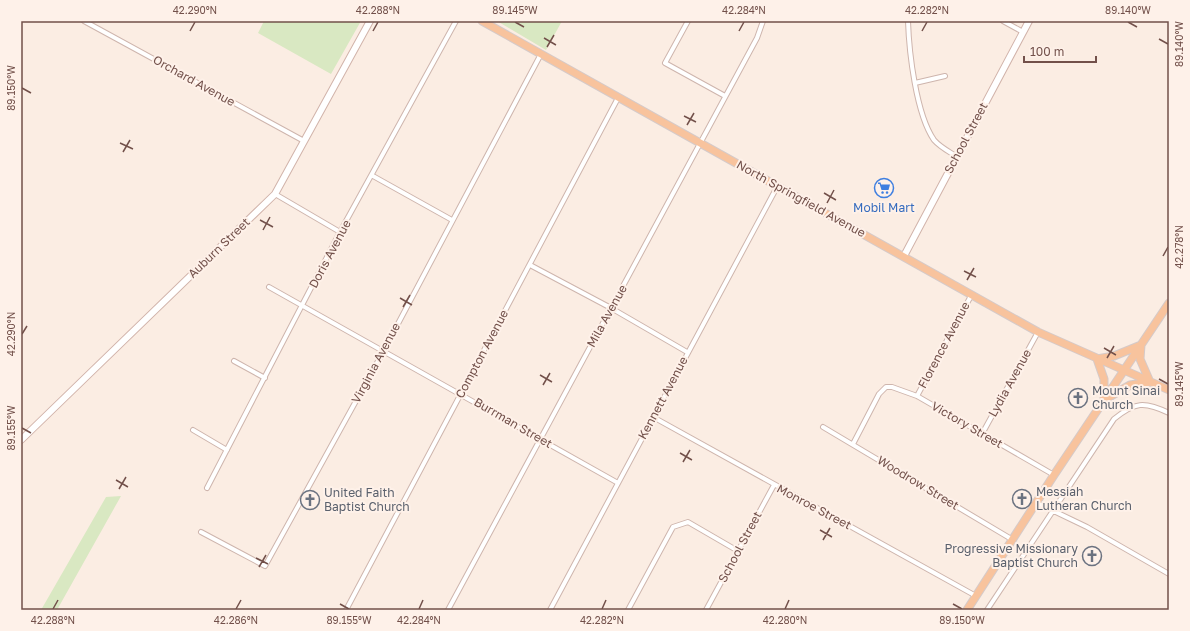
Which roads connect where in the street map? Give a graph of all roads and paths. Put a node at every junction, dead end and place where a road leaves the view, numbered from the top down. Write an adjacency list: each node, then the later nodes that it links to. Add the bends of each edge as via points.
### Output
1 (84, 21): 16 (street, Orchard Avenue)
2 (370, 21): 16 (main road, Auburn Street)
3 (456, 21): 19 (street, Doris Avenue)
4 (482, 21): 11 (main road, North Springfield Avenue)
5 (688, 21): 14 (street, via 665,63)
6 (763, 21): 14 (street, Mila Avenue, via 757,38)
7 (908, 21): 13 (street)
8 (1003, 21): 10 (street)
9 (1029, 21): 10 (main road, School Street)
10 (1023, 32): 18 (main road, School Street)
11 (541, 54): 15 (main road, North Springfield Avenue); 22 (street, Virginia Avenue)
12 (945, 76): 13 (street)
13 (915, 83): 18 (street, via 926,123 934,139)
14 (725, 96): 17 (street, Mila Avenue)
15 (618, 98): 17 (main road, North Springfield Avenue); 25 (street, Compton Avenue)
16 (304, 142): 21 (main road, Auburn Street)
17 (700, 142): 20 (main road, North Springfield Avenue); 30 (street, Mila Avenue)
18 (956, 156): 24 (main road, School Street)
19 (373, 176): 22 (street); 23 (street, Doris Avenue)
20 (777, 187): 24 (main road, North Springfield Avenue); 34 (street, Kennett Avenue)
21 (275, 194): 23 (street); 50 (main road, Auburn Street)
22 (452, 220): 33 (street, Virginia Avenue)
23 (340, 232): 29 (street, Doris Avenue)
24 (904, 256): 27 (main road, North Springfield Avenue)
25 (530, 265): 30 (street); 41 (street, Compton Avenue)
26 (269, 287): 29 (street, Burrman Street)
27 (972, 294): 31 (main road, North Springfield Avenue); 42 (street, Florence Avenue)
28 (1169, 303): 32 (main road)
29 (302, 306): 33 (street, Burrman Street); 38 (street, Doris Avenue)
30 (611, 308): 34 (street); 49 (street, Mila Avenue)
31 (1038, 332): 35 (main road, North Springfield Avenue); 48 (street, Lydia Avenue)
32 (1141, 344): 35 (main road, via 1114,356); 37 (main road); 39 (main road, via 1140,359)
33 (383, 352): 41 (street, Burrman Street); 59 (street, Virginia Avenue, via 265,566)
34 (687, 352): 45 (street, Kennett Avenue)
35 (1097, 359): 37 (main road, North Springfield Avenue); 43 (main road, via 1104,379)
36 (234, 361): 38 (street)
37 (1124, 371): 39 (main road, North Springfield Avenue); 43 (main road)
38 (265, 378): 52 (street, Doris Avenue)
39 (1150, 382): 40 (main road, North Springfield Avenue); 43 (main road, via 1130,385)
40 (1169, 390)
41 (461, 394): 49 (street, Burrman Street); 64 (street, Compton Avenue)
42 (917, 396): 48 (street, Victory Street); 51 (street, Victory Street, via 886,387 879,394)
43 (1104, 400): 53 (main road)
44 (1169, 413): 58 (street, via 1154,406 1140,404 1125,410 1114,419)
45 (653, 417): 54 (street, Kennett Avenue); 55 (street, Monroe Street)
46 (823, 427): 51 (street, Woodrow Street)
47 (193, 430): 52 (street)
48 (982, 434): 53 (street, Victory Street)
49 (539, 439): 54 (street, Burrman Street); 65 (street, Mila Avenue)
50 (21, 440)
51 (853, 444): 60 (street, Woodrow Street)
52 (227, 450): 56 (street, Doris Avenue)
53 (1054, 475): 57 (main road)
54 (618, 483): 66 (street, Kennett Avenue)
55 (774, 485): 61 (street, School Street); 63 (street, Monroe Street)
56 (207, 488)
57 (1037, 502): 58 (street); 60 (main road)
58 (1054, 510): 62 (street); 70 (street)
59 (201, 532)
60 (1013, 540): 63 (main road)
61 (738, 551): 67 (street, via 688,522 673,527); 68 (street, School Street)
62 (1169, 574)
63 (976, 596): 69 (main road)
64 (346, 610)
65 (448, 610)
66 (550, 610)
67 (628, 610)
68 (706, 610)
69 (967, 610)
70 (987, 610)

